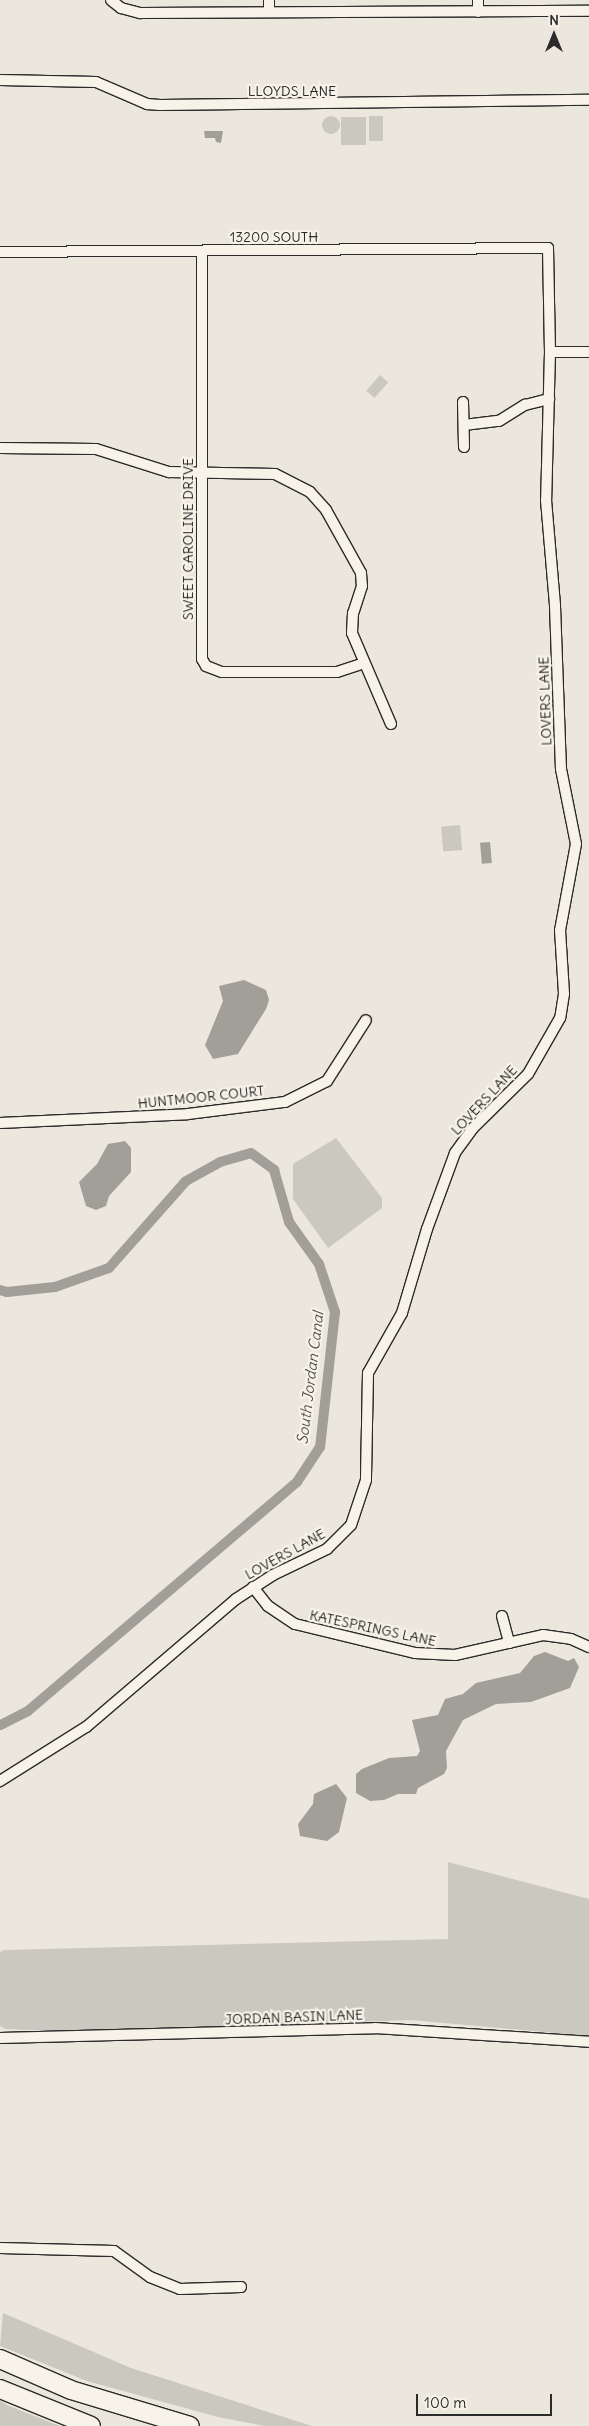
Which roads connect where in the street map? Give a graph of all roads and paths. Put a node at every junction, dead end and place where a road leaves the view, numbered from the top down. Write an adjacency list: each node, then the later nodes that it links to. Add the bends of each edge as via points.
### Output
1 (110, 0): 5 (street, via 121,8 140,13)
2 (269, 0): 5 (street)
3 (478, 0): 6 (street)
4 (589, 11): 6 (street)
5 (270, 12): 6 (street)
6 (478, 12)
7 (0, 80): 8 (street, LLOYDS LANE, via 96,82 147,104 160,105)
8 (589, 100)
9 (548, 248): 10 (street, 13200 SOUTH); 12 (street, LOVERS LANE)
10 (202, 251): 11 (street, 13200 SOUTH); 19 (street, SWEET CAROLINE DRIVE)
11 (0, 252)
12 (550, 352): 13 (street); 14 (street, LOVERS LANE)
13 (589, 352)
14 (549, 399): 16 (street, via 525,405 499,421); 24 (street, LOVERS LANE, via 546,500 555,606 561,769 576,844 560,930 562,1011 536,1063 473,1128 455,1153 427,1229 402,1313 368,1373 366,1480 351,1525 326,1549)
15 (463, 402): 16 (street)
16 (464, 425): 17 (street)
17 (464, 447)
18 (0, 448): 19 (street, via 96,449 152,469)
19 (201, 472): 20 (street, via 275,474 290,479 318,499 360,572 362,586 352,624); 20 (street, SWEET CAROLINE DRIVE, via 201,651 206,666 222,672 337,672)
20 (364, 663): 21 (street)
21 (390, 724)
22 (366, 1020): 23 (street, HUNTMOOR COURT, via 327,1081 285,1102 188,1114)
23 (0, 1123)
24 (253, 1587): 26 (street, KATESPRINGS LANE, via 274,1612 295,1624 415,1653 455,1655); 28 (street, LOVERS LANE, via 86,1727)
25 (502, 1616): 26 (street)
26 (509, 1643): 27 (street, KATESPRINGS LANE, via 552,1635)
27 (589, 1647)
28 (0, 1781)
29 (0, 2038): 30 (street, JORDAN BASIN LANE, via 375,2028)
30 (589, 2042)
31 (0, 2248): 32 (street, via 114,2251 150,2277 180,2289)
32 (241, 2287)
33 (7, 2362): 36 (highway, via 113,2405)
34 (1, 2389): 35 (highway)
35 (91, 2426)
36 (190, 2426)

